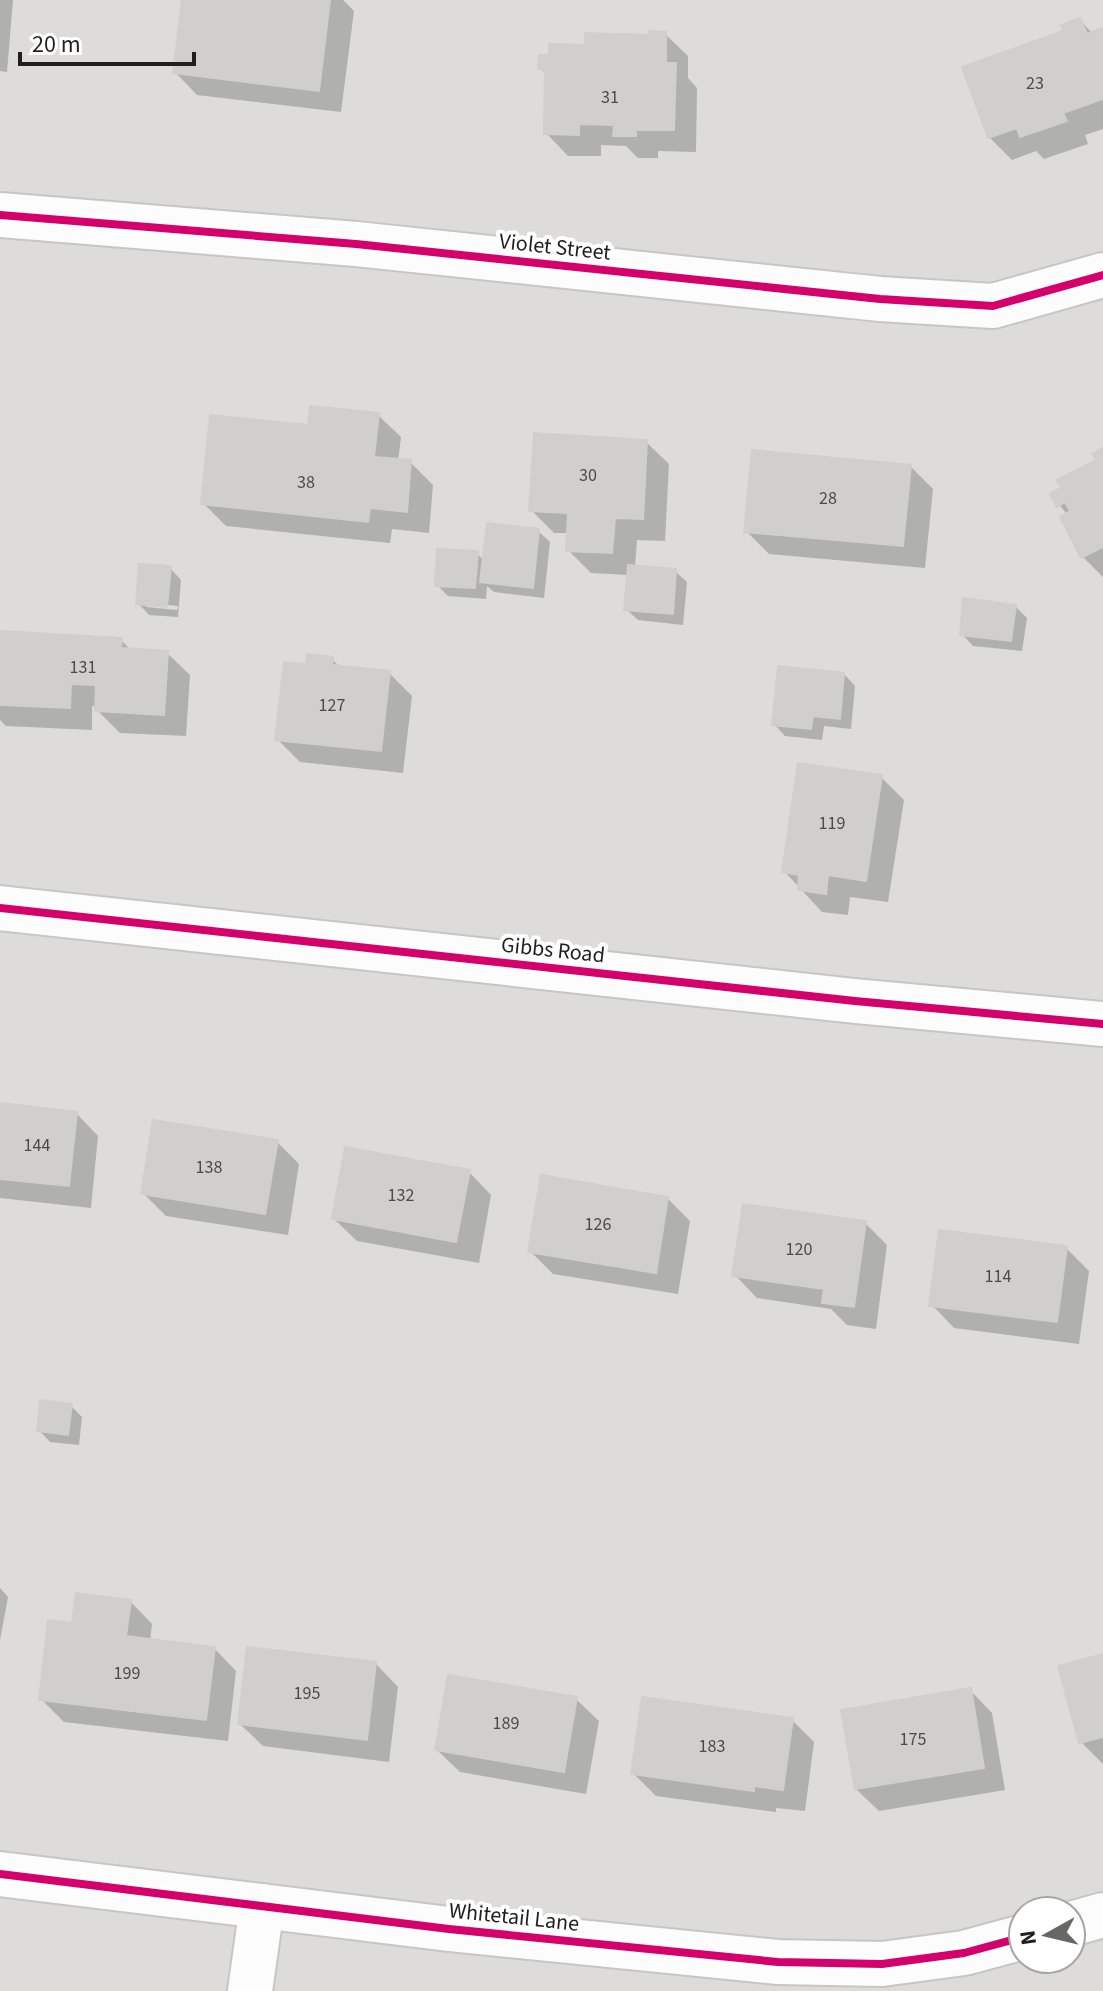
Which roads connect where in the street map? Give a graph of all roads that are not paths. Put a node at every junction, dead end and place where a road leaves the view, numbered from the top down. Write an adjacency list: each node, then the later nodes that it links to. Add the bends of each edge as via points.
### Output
1 (0, 215): 2 (street, Violet Street, via 993,306)
2 (1103, 275)
3 (0, 908): 4 (street, Gibbs Road)
4 (1103, 1024)
5 (0, 1874): 6 (street, Whitetail Lane)
6 (262, 1906): 7 (street, Whitetail Lane, via 778,1962 882,1964); 8 (street)
7 (1007, 1941)
8 (250, 1991)

